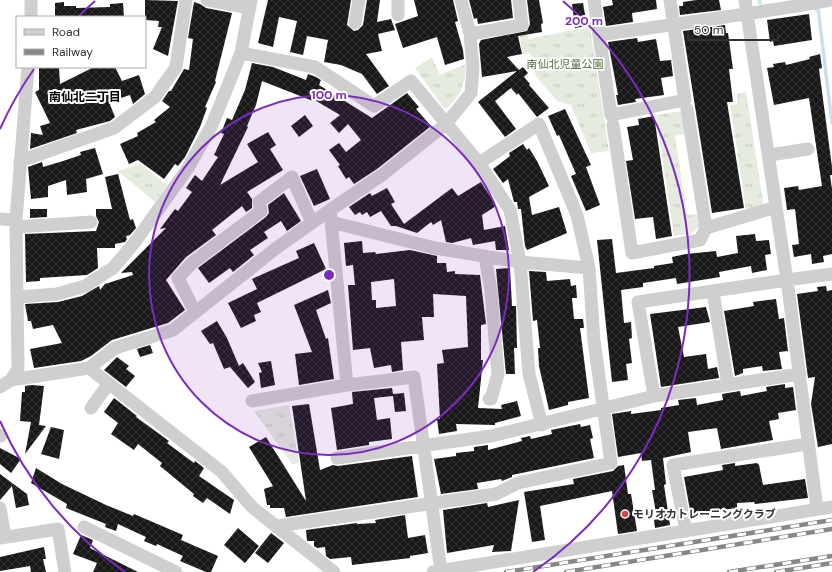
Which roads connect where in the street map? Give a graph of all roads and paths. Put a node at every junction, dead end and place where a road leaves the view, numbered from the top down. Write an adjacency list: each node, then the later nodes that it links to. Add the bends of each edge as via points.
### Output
1 (31, 0): 15 (street)
2 (186, 0): 27 (street, via 176,68 155,97 114,128)
3 (207, 0): 12 (street)
4 (359, 0): 16 (street)
5 (398, 0): 13 (street)
6 (461, 0): 18 (street)
7 (519, 0): 18 (street, via 522,25)
8 (594, 0): 19 (street)
9 (670, 0): 17 (street)
10 (745, 0): 14 (street)
11 (825, 1): 14 (street)
12 (250, 4): 20 (street)
13 (398, 15)
14 (747, 15): 17 (street); 29 (street)
15 (31, 16)
16 (355, 23)
17 (674, 25): 19 (street); 19 (street, via 685,100 611,115)
18 (470, 34): 23 (street, via 473,68 471,93)
19 (599, 35)
20 (241, 53): 23 (street, via 315,67 374,106 411,80); 42 (street, via 212,125 188,168 113,268 85,286 57,294)
21 (28, 68): 27 (street)
22 (686, 109): 35 (street)
23 (446, 124): 28 (street); 30 (street)
24 (613, 125): 35 (street, via 632,253 700,240)
25 (808, 149): 26 (street)
26 (776, 154)
27 (20, 161): 34 (street)
28 (479, 163): 37 (street, via 510,210); 38 (street, via 538,124 578,215)
29 (776, 208): 35 (street); 40 (street)
30 (331, 216): 33 (street); 36 (street, via 435,248); 48 (street)
31 (0, 219): 34 (street)
32 (91, 222): 34 (street)
33 (312, 223): 43 (street); 43 (street, via 292,177 259,202 261,211 192,263 178,278)
34 (16, 224): 42 (street)
35 (706, 228)
36 (485, 256): 37 (street); 52 (street, via 491,291 498,374)
37 (520, 262): 38 (street); 56 (street, via 529,374)
38 (589, 268): 55 (street, via 594,341)
39 (832, 274): 40 (street)
40 (787, 280): 41 (street); 45 (street)
41 (713, 292): 49 (street); 51 (street, via 638,302)
42 (17, 297): 46 (street, via 18,370)
43 (196, 312): 44 (street, via 173,330 115,348)
44 (90, 368): 46 (street); 47 (street)
45 (800, 374): 49 (street); 57 (street)
46 (11, 380): 50 (street)
47 (109, 383): 54 (street); 64 (street, via 222,472 252,507)
48 (347, 385): 53 (street); 58 (street, via 414,377)
49 (728, 385): 51 (street)
50 (0, 387)
51 (654, 396): 55 (street)
52 (489, 399)
53 (252, 401)
54 (91, 408)
55 (604, 408): 56 (street); 60 (street, via 611,463 518,483 496,494)
56 (542, 425): 58 (street, via 491,436)
57 (808, 444): 63 (street); 66 (street, via 673,465)
58 (424, 445): 59 (street); 60 (street)
59 (337, 458)
60 (432, 502): 64 (street); 68 (street)
61 (832, 507): 63 (street)
62 (0, 508): 67 (street)
63 (818, 509): 66 (street)
64 (278, 526): 71 (street)
65 (84, 527): 70 (street)
66 (686, 531): 68 (street)
67 (2, 538): 69 (street, via 58,529)
68 (437, 571)
69 (65, 572)
70 (176, 572)
71 (334, 572)

